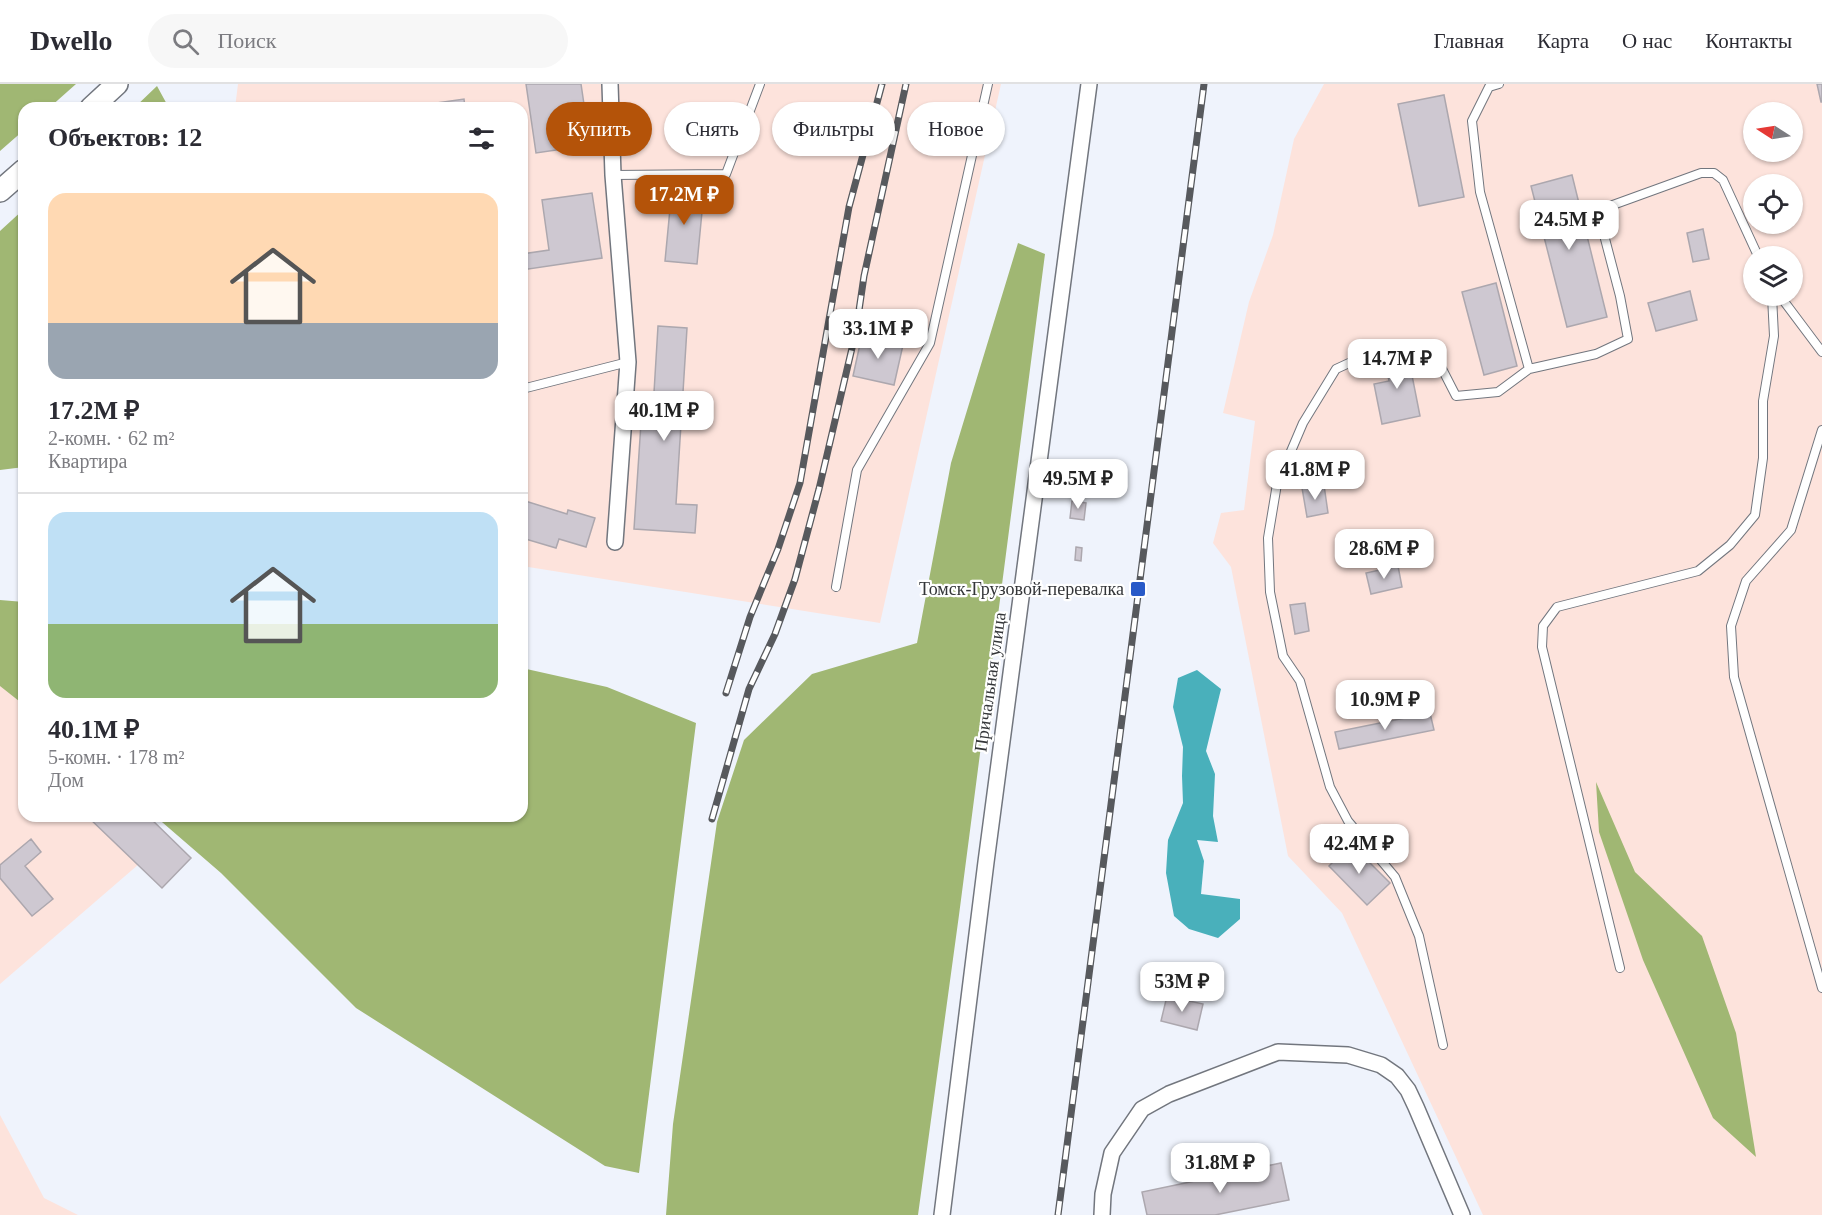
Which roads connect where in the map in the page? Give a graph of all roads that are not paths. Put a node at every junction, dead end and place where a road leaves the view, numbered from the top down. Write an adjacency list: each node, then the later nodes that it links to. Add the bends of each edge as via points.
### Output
1 (117, 84): 7 (street)
2 (610, 84): 9 (street)
3 (760, 84): 9 (lane, via 726,174)
4 (988, 84): 20 (lane, via 930,343 857,471)
5 (1089, 84): 24 (street, Причальная улица)
6 (1499, 84): 16 (lane, via 1489,87 1472,121 1478,180)
7 (98, 102)
8 (18, 175): 10 (street)
9 (614, 175): 15 (street)
10 (0, 191)
11 (1753, 246): 16 (lane, via 1723,180 1714,173 1701,173 1610,206 1604,235 1628,339 1596,354)
12 (1772, 306): 21 (lane, via 1774,336 1763,401 1762,458 1755,514 1730,545 1698,571 1557,607 1543,626 1542,647)
13 (1788, 306): 14 (lane)
14 (1822, 352)
15 (628, 363): 17 (lane); 19 (street)
16 (1529, 369): 23 (lane, via 1498,392 1456,396 1436,357 1412,344 1386,346 1336,369 1303,423 1277,484 1268,538 1270,592 1283,656 1300,681 1330,787 1348,821 1395,877 1419,936)
17 (528, 388)
18 (1822, 430): 22 (lane, via 1791,530 1746,581 1731,626 1734,677)
19 (615, 542)
20 (836, 587)
21 (1620, 968)
22 (1822, 988)
23 (1443, 1045)
24 (942, 1215)
25 (1102, 1215): 26 (street, via 1112,1153 1142,1109 1169,1094 1290,1052 1348,1055 1381,1065 1397,1076 1416,1107)
26 (1462, 1215)

